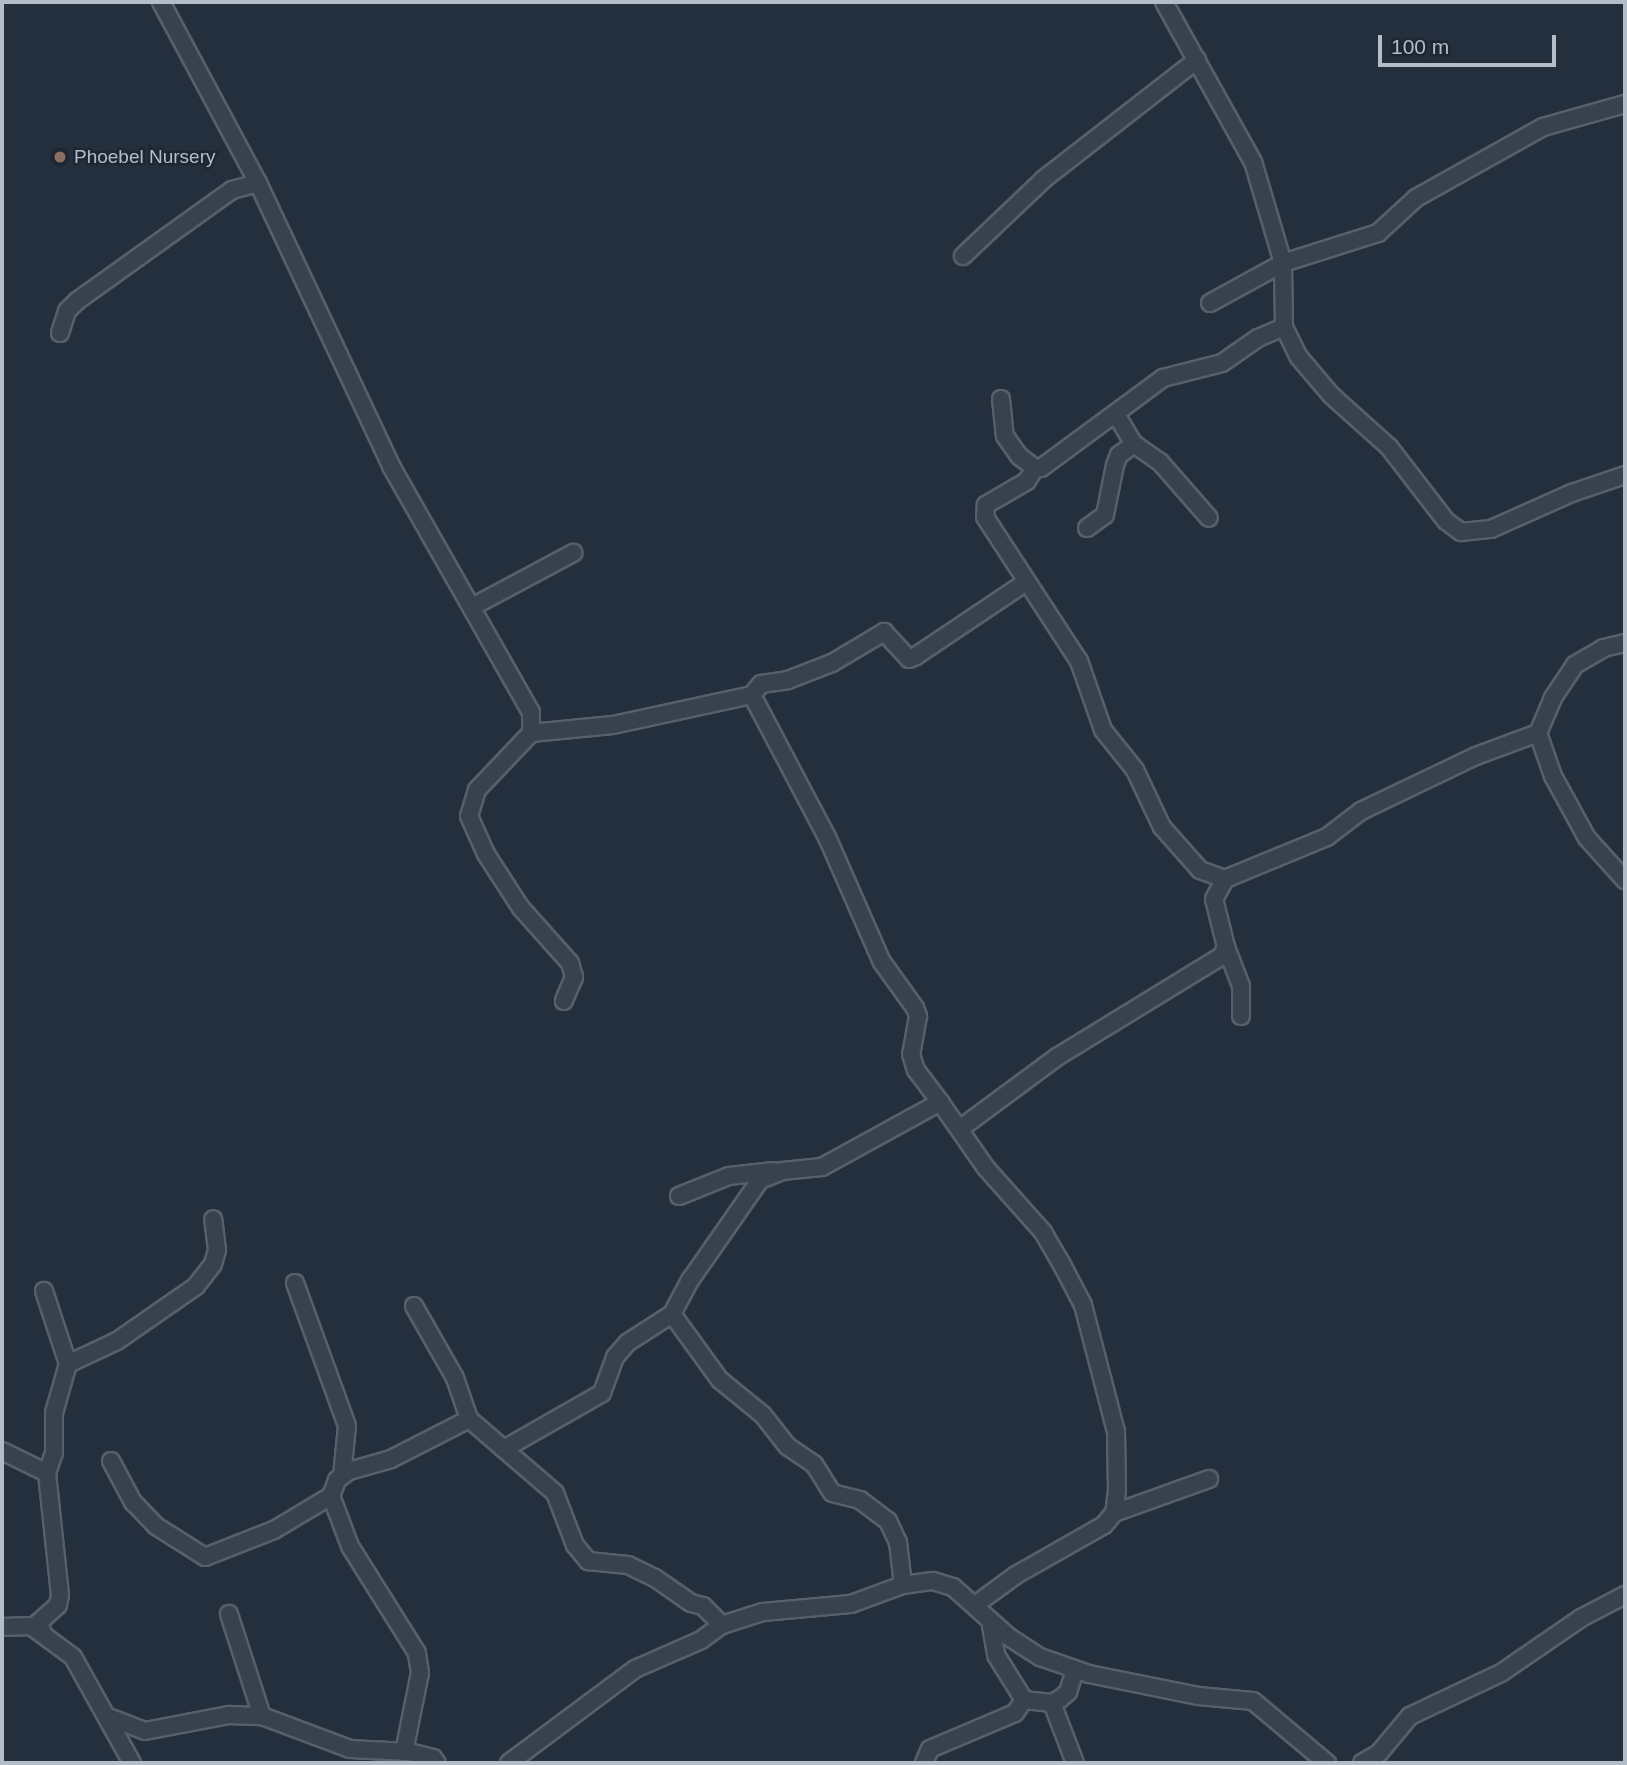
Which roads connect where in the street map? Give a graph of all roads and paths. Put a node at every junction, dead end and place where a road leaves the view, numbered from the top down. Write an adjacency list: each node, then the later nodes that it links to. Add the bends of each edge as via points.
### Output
1 (161, 2): 5 (street)
2 (1164, 2): 3 (street)
3 (1197, 60): 6 (street, via 1044,179); 7 (street, via 1253,162)
4 (1625, 104): 7 (street, via 1543,127 1416,198 1378,233)
5 (258, 183): 10 (street, via 232,190 77,301 67,312); 20 (street, via 391,466)
6 (963, 256)
7 (1283, 263): 8 (street); 9 (street)
8 (1210, 303)
9 (1284, 327): 12 (street, via 1258,338 1222,363 1163,378); 15 (street, via 1298,356 1331,395 1389,447 1446,521 1461,533 1491,529)
10 (60, 333)
11 (1001, 399): 14 (street, via 1005,436)
12 (1117, 416): 13 (street); 14 (street)
13 (1134, 444): 16 (street, via 1160,462); 17 (street, via 1119,455 1105,515)
14 (1035, 468): 19 (street, via 1027,481 985,505 985,517)
15 (1625, 475)
16 (1209, 518)
17 (1087, 528)
18 (573, 553): 20 (street)
19 (1026, 582): 22 (street, via 909,659 884,632 832,663 788,680 761,684); 25 (street, via 1079,662 1103,730 1135,770 1162,827 1200,870)
20 (472, 607): 23 (street, via 531,712)
21 (1625, 642): 24 (street, via 1575,664)
22 (752, 695): 23 (street, via 613,725); 30 (street, via 827,837 882,962 915,1008 918,1016 911,1054 916,1070)
23 (531, 733): 28 (street, via 477,790 469,816 486,854 521,908 570,963 573,977)
24 (1538, 733): 25 (street, via 1476,756 1361,811 1327,837); 26 (street, via 1553,776 1587,838)
25 (1225, 878): 27 (street, via 1214,899)
26 (1625, 880)
27 (1226, 947): 29 (street, via 1241,986); 31 (street, via 1207,968 1057,1056)
28 (564, 1001)
29 (1241, 1016)
30 (940, 1102): 31 (street); 32 (street, via 822,1167)
31 (961, 1128): 48 (street, via 986,1168 1043,1232 1083,1305 1116,1432)
32 (782, 1171): 33 (street, via 729,1176); 38 (street, via 749,1192)
33 (680, 1196)
34 (213, 1219): 39 (street, via 217,1250 213,1264 196,1286 117,1341)
35 (295, 1283): 45 (street, via 347,1426)
36 (44, 1291): 39 (street)
37 (414, 1306): 40 (street, via 455,1378)
38 (672, 1314): 41 (street, via 627,1343 615,1357 602,1393); 49 (street, via 720,1380 763,1415 787,1446 814,1464 832,1493 860,1500 888,1521 898,1542)
39 (68, 1364): 44 (street, via 54,1413 54,1453)
40 (469, 1419): 41 (street); 45 (street, via 391,1459)
41 (504, 1449): 54 (street, via 555,1493 575,1545 587,1561 628,1565 655,1577 691,1603 703,1606)
42 (2, 1451): 44 (street)
43 (111, 1461): 47 (street, via 133,1502 156,1526 205,1557 274,1530)
44 (47, 1473): 56 (street, via 60,1595 58,1605 37,1624)
45 (342, 1476): 47 (street)
46 (1209, 1479): 48 (street)
47 (331, 1496): 62 (street, via 350,1546 417,1653 420,1673)
48 (1114, 1513): 51 (street, via 1089,1537 1016,1574)
49 (903, 1585): 51 (street, via 933,1581 953,1587); 54 (street, via 851,1604 763,1612)
50 (1625, 1595): 70 (street, via 1581,1618 1501,1673 1410,1716 1379,1753)
51 (975, 1605): 53 (street)
52 (229, 1614): 60 (street)
53 (990, 1619): 57 (street, via 1041,1657); 58 (street, via 996,1655)
54 (722, 1625): 66 (street, via 701,1640 635,1668)
55 (2, 1628): 56 (street)
56 (41, 1630): 61 (street, via 73,1657)
57 (1075, 1670): 59 (street, via 1068,1692); 69 (street, via 1198,1696 1253,1701)
58 (1024, 1700): 59 (street); 67 (street, via 1015,1713 930,1749)
59 (1052, 1703): 68 (street)
60 (262, 1716): 61 (street, via 229,1715 145,1731); 62 (street, via 350,1749)
61 (111, 1718): 64 (street)
62 (404, 1752): 63 (street)
63 (435, 1761): 65 (street)
64 (132, 1763)
65 (453, 1763)
66 (509, 1763)
67 (924, 1763)
68 (1075, 1763)
69 (1327, 1763)
70 (1362, 1763)

